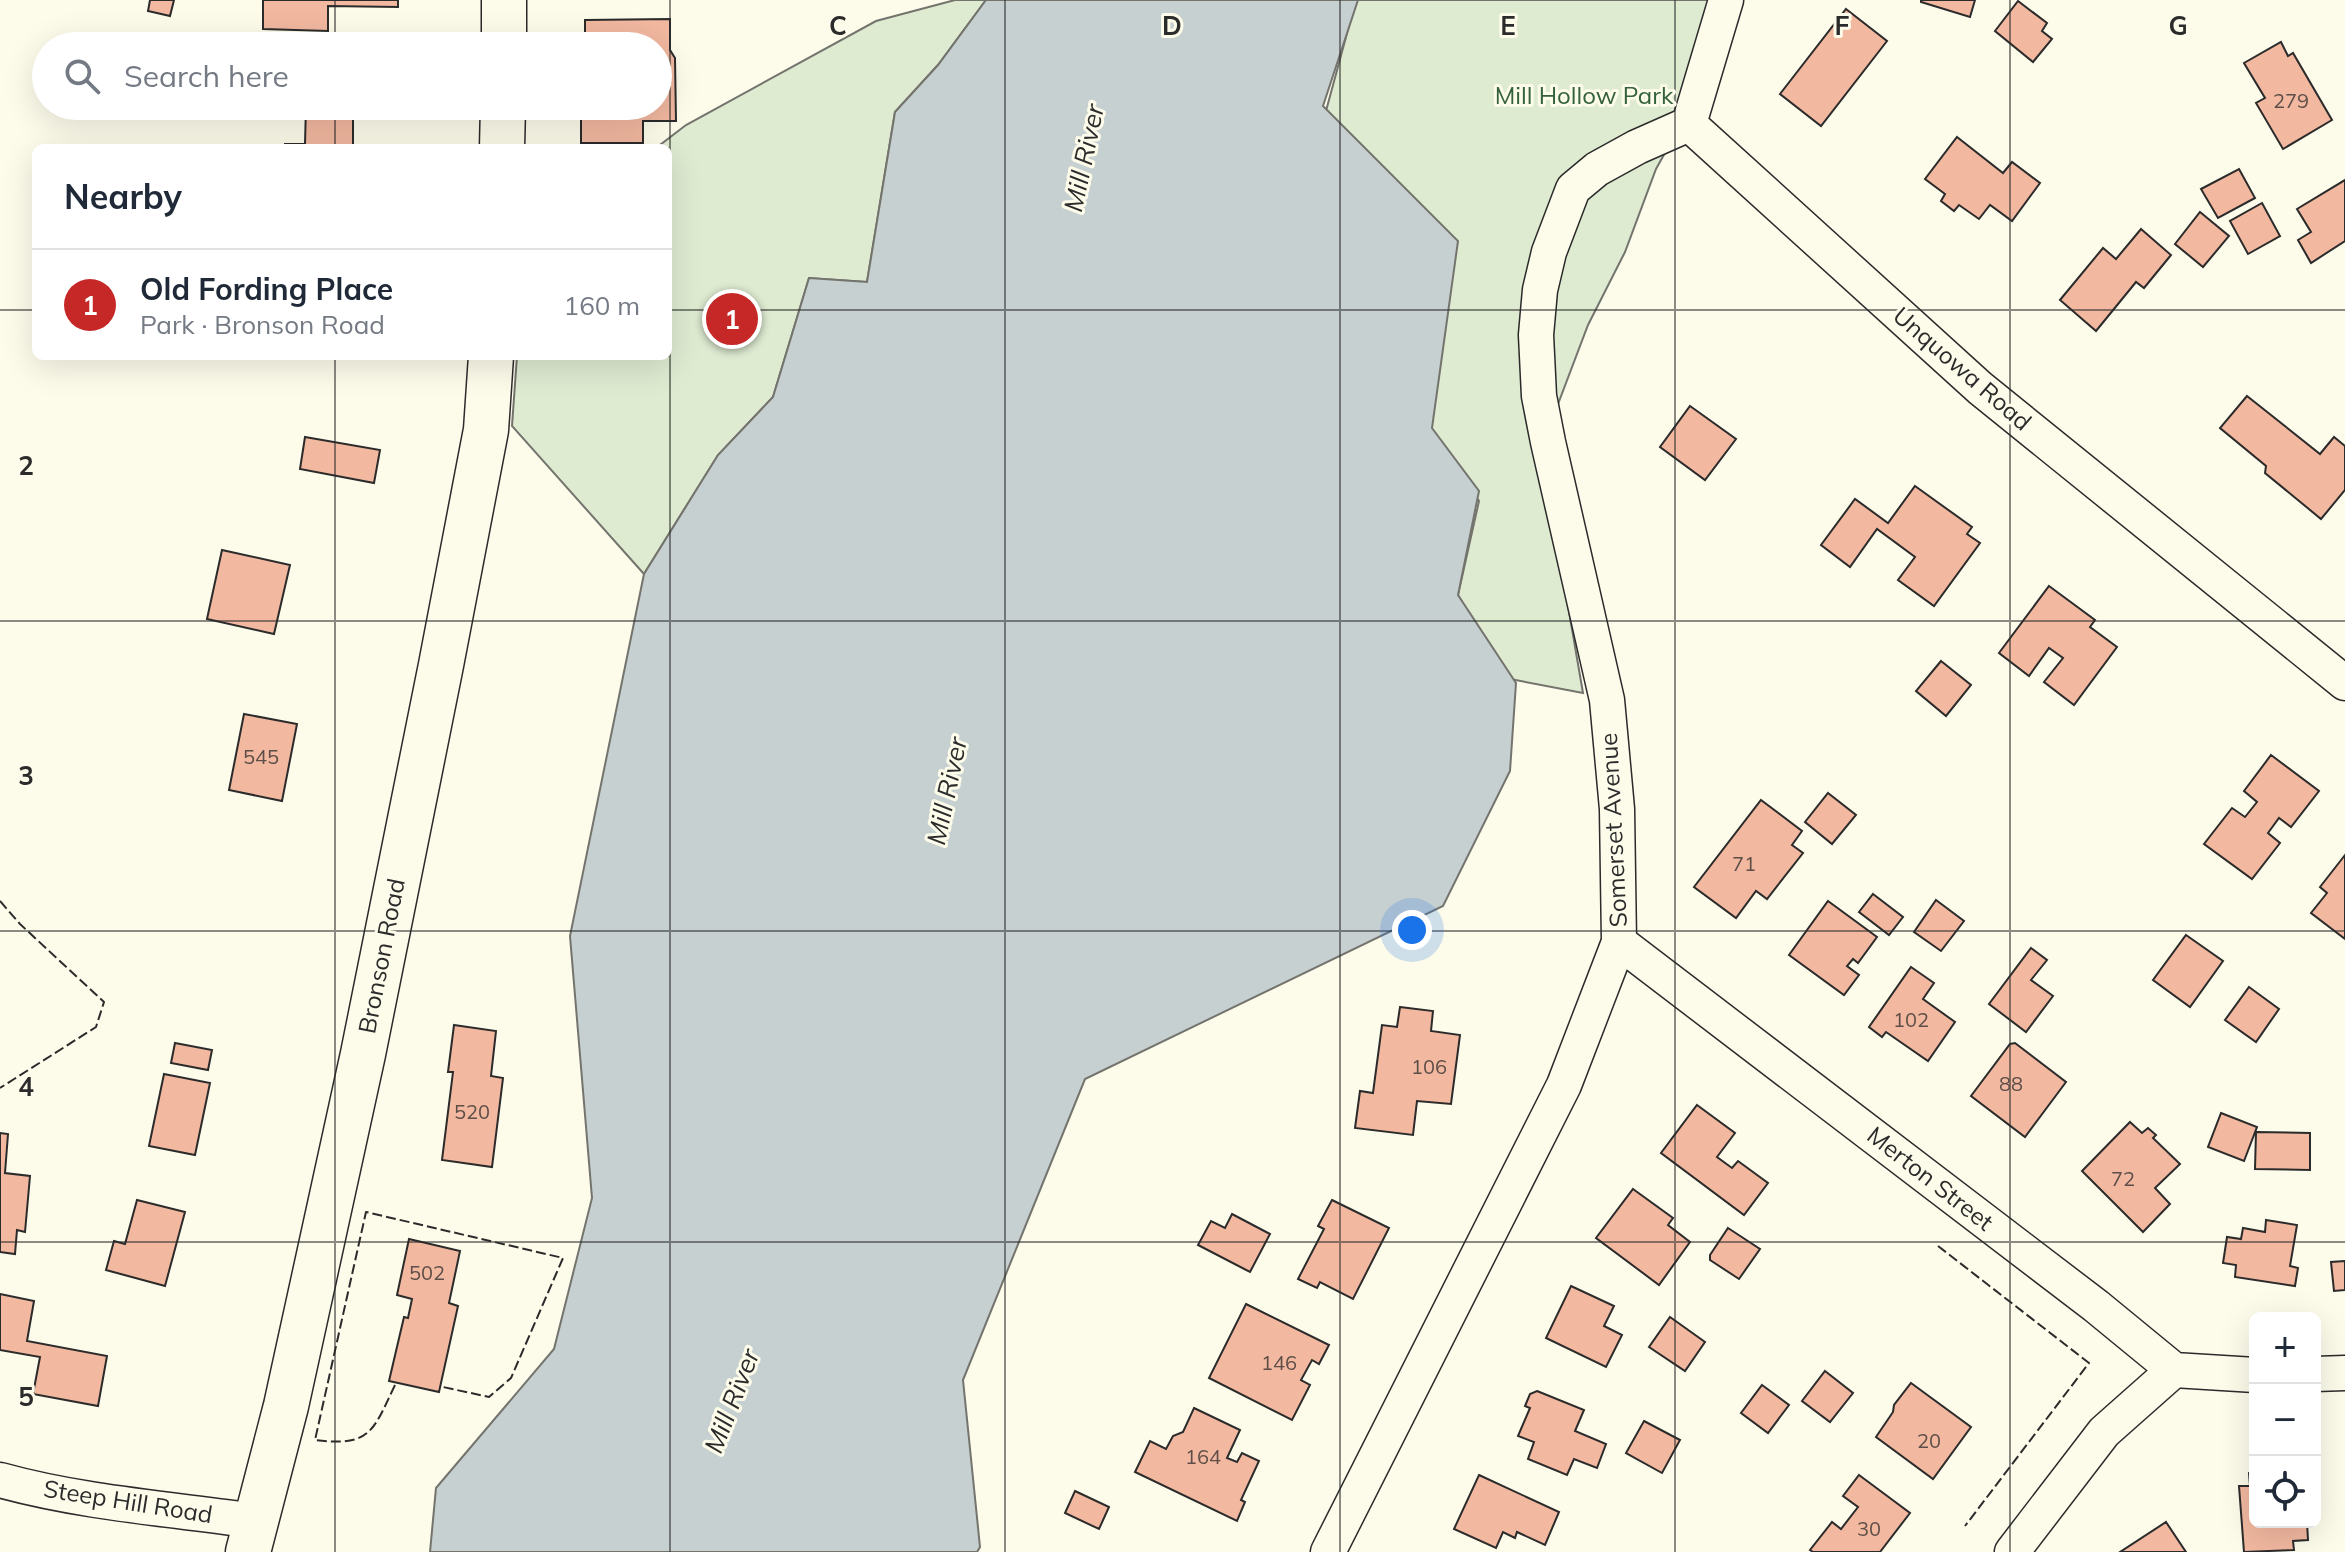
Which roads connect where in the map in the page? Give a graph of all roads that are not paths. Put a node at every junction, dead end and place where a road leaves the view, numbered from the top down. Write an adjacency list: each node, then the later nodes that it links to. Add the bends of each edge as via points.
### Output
1 (504, 0): 3 (main road)
2 (1726, 0): 5 (street)
3 (504, 32)
4 (503, 120): 6 (main road)
5 (1689, 124): 8 (street, Unquowa Road, via 1980,388); 9 (street, Somerset Avenue, via 1597,169 1573,189 1549,252 1536,335 1539,396 1607,700 1617,809)
6 (502, 144)
7 (491, 360): 15 (main road, Bronson Road, via 486,430 441,665 323,1242)
8 (2345, 683)
9 (1619, 942): 10 (street, Merton Street); 16 (street, Somerset Avenue, via 1564,1085)
10 (2174, 1370): 13 (street); 17 (street, via 2104,1432)
11 (2345, 1373): 12 (street)
12 (2321, 1374)
13 (2249, 1375)
14 (0, 1480): 15 (street, Steep Hill Road, via 118,1502)
15 (252, 1536)
16 (1328, 1552)
17 (2012, 1552)

